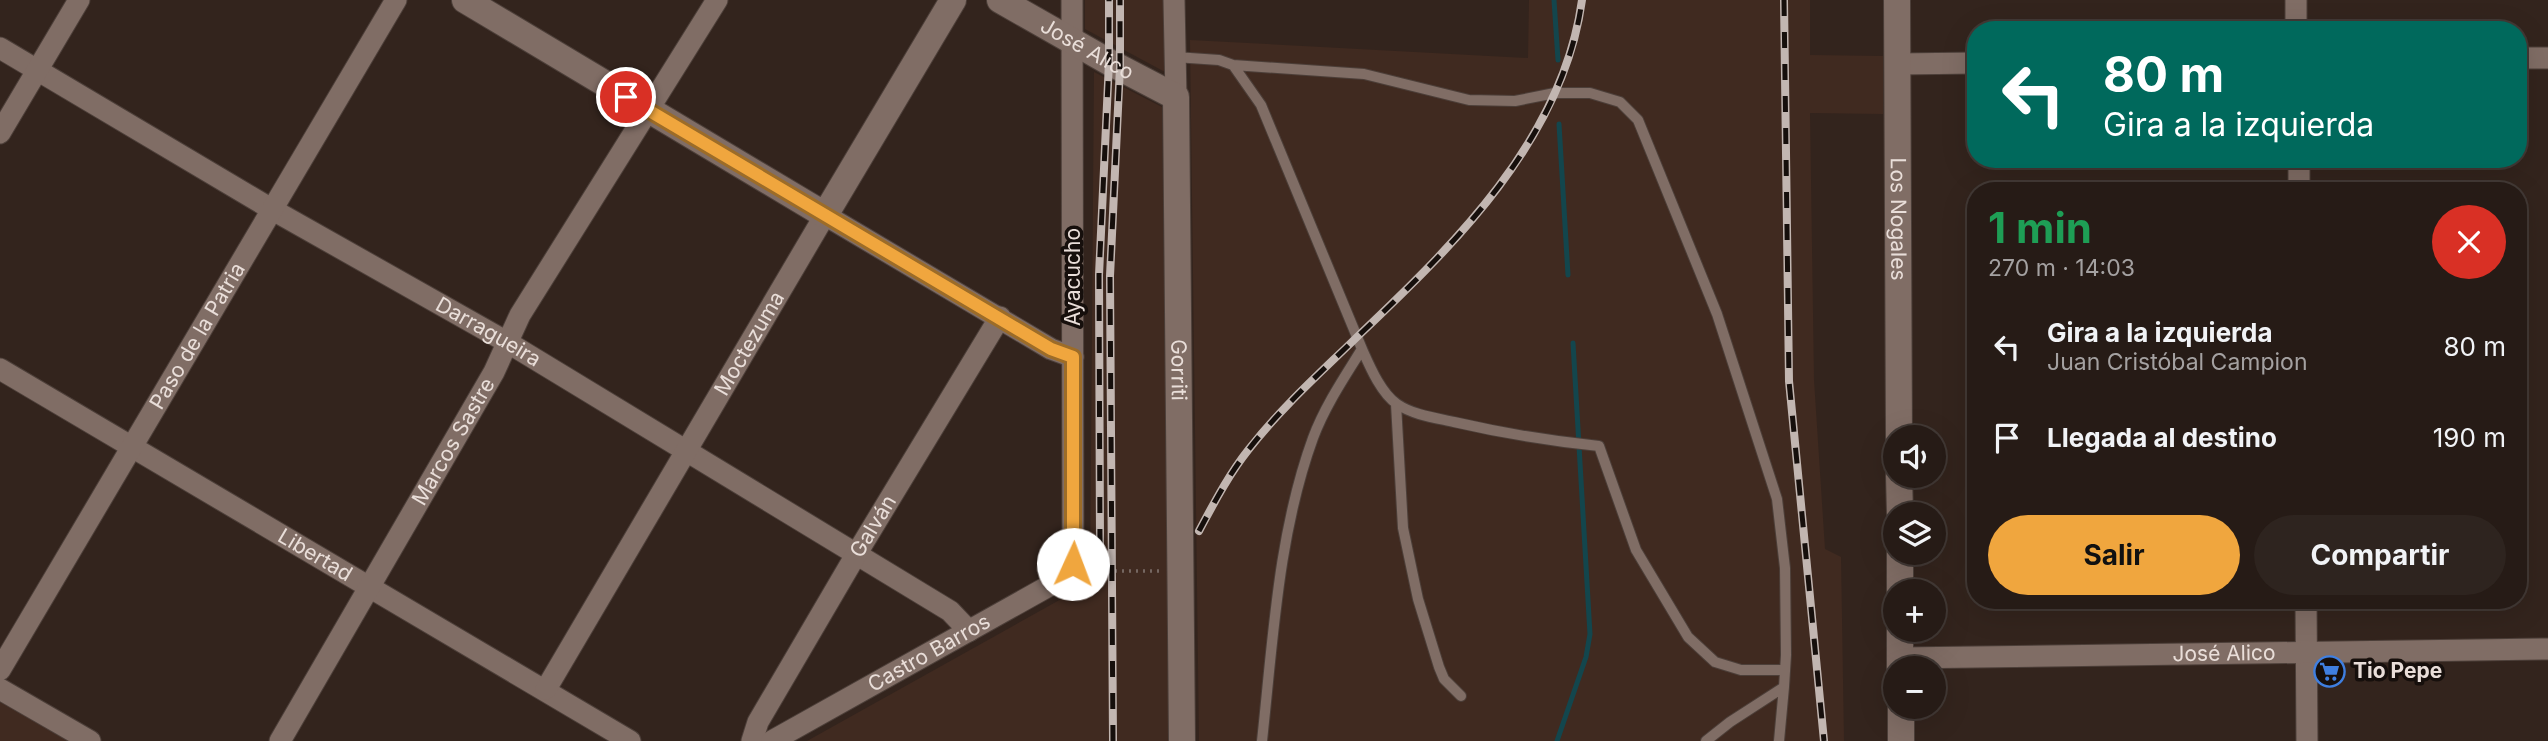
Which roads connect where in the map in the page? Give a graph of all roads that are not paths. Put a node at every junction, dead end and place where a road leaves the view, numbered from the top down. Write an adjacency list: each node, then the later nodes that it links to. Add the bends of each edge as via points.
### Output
1 (79, 0): 20 (street)
2 (396, 0): 24 (street, Paso de la Patria)
3 (465, 0): 22 (street)
4 (717, 0): 22 (street, Marcos Sastre)
5 (953, 0): 25 (street, Moctezuma)
6 (1000, 0): 12 (street, José Alico)
7 (1072, 0): 12 (street, Ayacucho)
8 (1174, 0): 14 (street, Gorriti)
9 (1897, 0): 18 (street, Los Nogales)
10 (2296, 0): 11 (street)
11 (2296, 21)
12 (1072, 40): 21 (street, José Alico); 29 (street, Ayacucho)
13 (0, 48): 20 (street, Darragueira)
14 (1175, 57): 19 (lane); 21 (street, Gorriti)
15 (2527, 58): 16 (street)
16 (2548, 58)
17 (1967, 63): 18 (street)
18 (1898, 64): 32 (street, Los Nogales)
19 (1233, 65): 28 (lane, via 1261,105); 44 (lane, via 1364,74 1469,100 1514,101 1555,93 1590,93 1620,102 1638,120 1717,314 1777,499 1786,568)
20 (38, 71): 23 (street); 24 (street, Darragueira)
21 (1176, 97): 55 (street, Gorriti)
22 (649, 111): 25 (street); 27 (street, Marcos Sastre)
23 (0, 134)
24 (273, 210): 27 (street, Darragueira); 33 (street, Paso de la Patria)
25 (825, 215): 26 (street); 34 (street, Moctezuma)
26 (1000, 317): 29 (street, via 1051,349); 35 (street, Galván)
27 (507, 342): 34 (street, Darragueira); 37 (street, Marcos Sastre)
28 (1362, 349): 31 (lane); 56 (lane, via 1333,394 1314,436 1292,505)
29 (1073, 357): 36 (street, Ayacucho)
30 (0, 369): 33 (street, Libertad)
31 (1396, 404): 44 (lane, via 1465,425 1599,446 1636,550 1688,637 1715,662 1741,670); 48 (lane, via 1402,528 1415,587 1444,679)
32 (1899, 425)
33 (133, 448): 37 (street, Libertad); 43 (street, Paso de la Patria)
34 (685, 449): 35 (street, Darragueira); 47 (street, Moctezuma)
35 (857, 553): 39 (street, Darragueira, via 950,611); 53 (street, Galván, via 758,723)
36 (1071, 563): 39 (street, Castro Barros, via 1056,582)
37 (370, 587): 47 (street, Libertad); 51 (street, Marcos Sastre)
38 (2306, 609): 41 (street)
39 (969, 631): 54 (street, Castro Barros)
40 (2548, 649): 41 (street, José Alico)
41 (2307, 652): 42 (street, José Alico); 60 (street)
42 (1946, 663)
43 (0, 670)
44 (1785, 670): 45 (lane)
45 (1784, 687): 57 (lane); 58 (lane)
46 (0, 690): 50 (street)
47 (546, 690): 52 (street, Libertad)
48 (1461, 696)
49 (1901, 719): 59 (street)
50 (90, 741)
51 (280, 741)
52 (630, 741)
53 (752, 741)
54 (772, 741)
55 (1182, 741)
56 (1262, 741)
57 (1706, 741)
58 (1779, 741)
59 (1902, 741)
60 (2307, 741)

